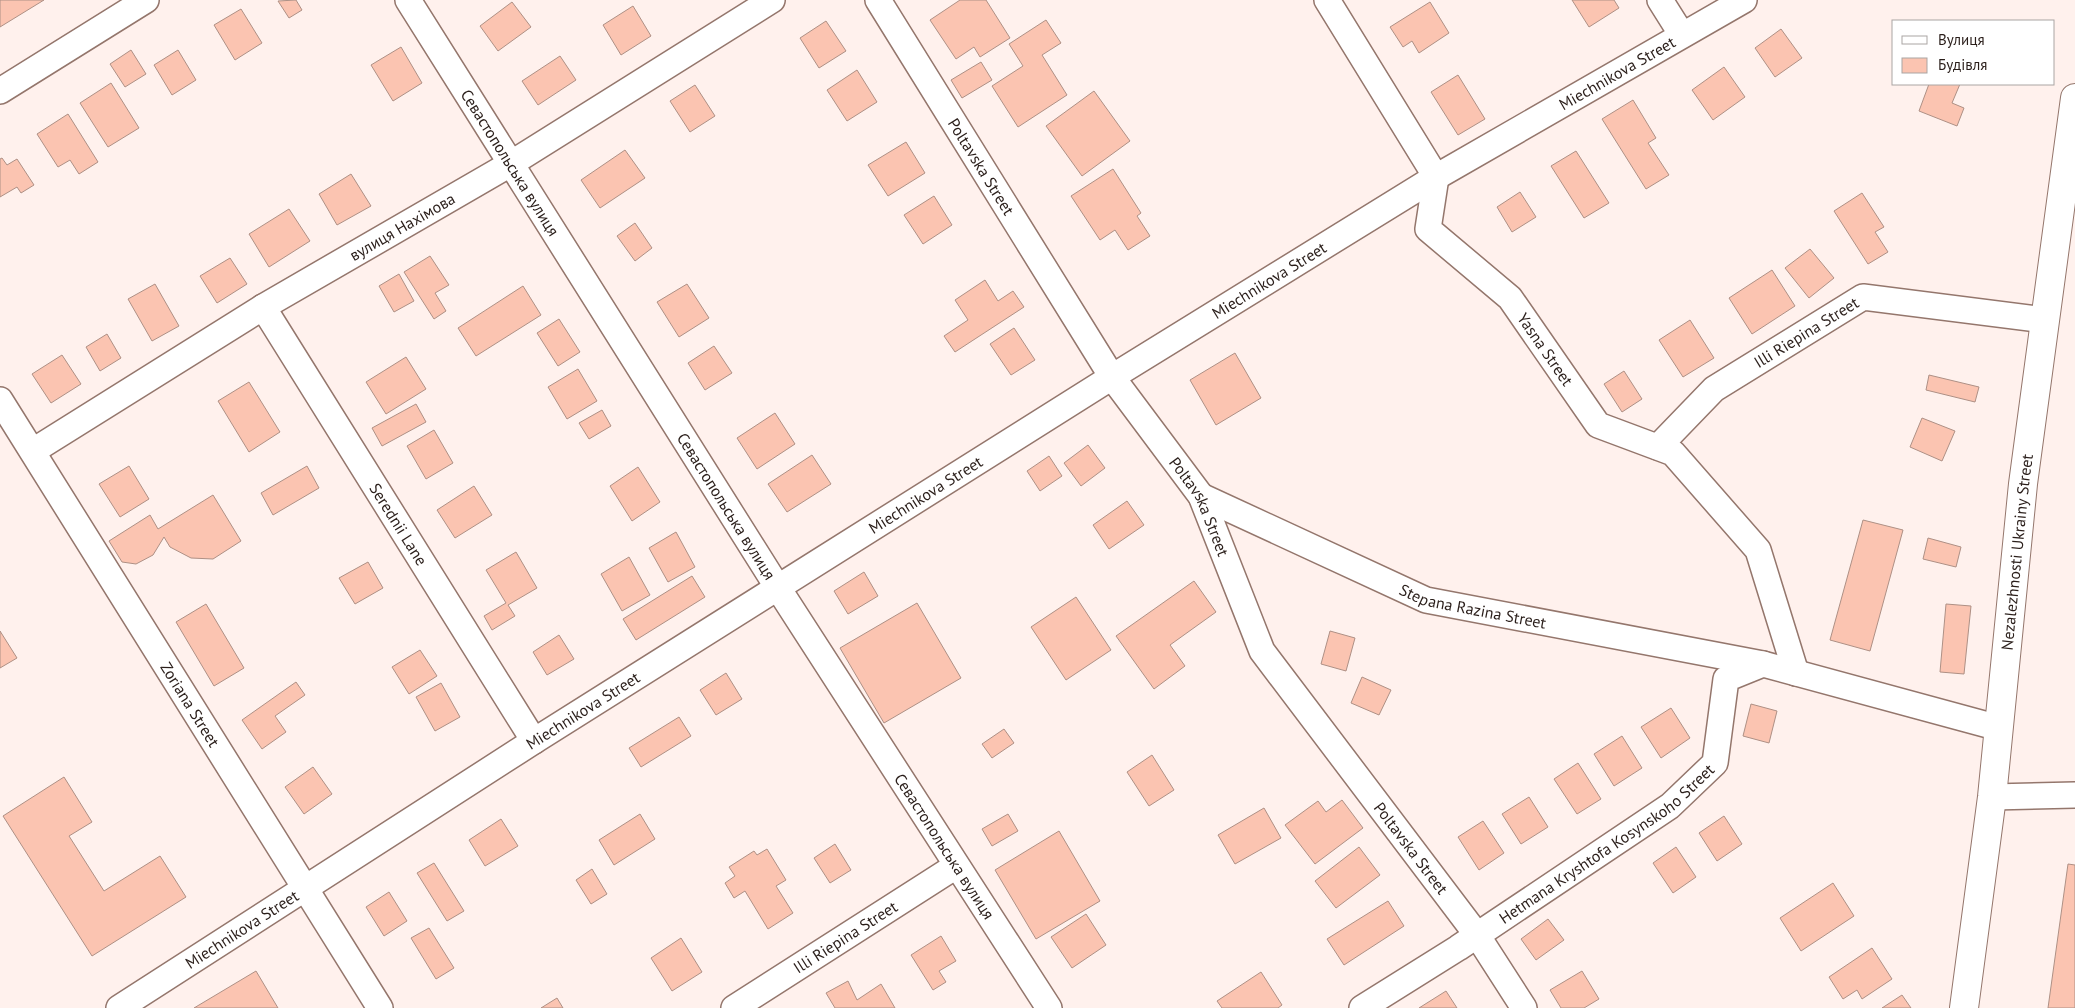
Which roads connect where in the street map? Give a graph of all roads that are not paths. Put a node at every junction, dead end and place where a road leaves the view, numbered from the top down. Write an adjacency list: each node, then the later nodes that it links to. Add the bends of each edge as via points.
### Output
1 (146, 0): 9 (street)
2 (408, 0): 11 (street, Севастопольська вулиця)
3 (772, 0): 11 (street, вулиця Нахімова)
4 (878, 0): 15 (street, Poltavska Street)
5 (1327, 0): 12 (street)
6 (1660, 0): 8 (street)
7 (1744, 0): 8 (street, Miechnikova Street)
8 (1682, 34): 12 (street, Miechnikova Street)
9 (0, 91)
10 (2075, 98): 14 (street, Nezalezhnosti Ukrainy Street)
11 (512, 163): 13 (street, вулиця Нахімова); 20 (street, Севастопольська вулиця)
12 (1436, 177): 15 (street, Miechnikova Street); 17 (street, Yasna Street, via 1428,229 1510,298 1598,425)
13 (263, 307): 18 (street, вулиця Нахімова); 24 (street, Serednii Lane)
14 (2045, 320): 17 (street, Illi Riepina Street, via 1863,297 1714,389); 23 (street, Nezalezhnosti Ukrainy Street, via 2023,484)
15 (1112, 378): 19 (street, Poltavska Street); 20 (street, Miechnikova Street)
16 (0, 400): 18 (street, Zoriana Street)
17 (1658, 447): 22 (street, Yasna Street, via 1673,453 1758,550)
18 (33, 451): 28 (street, Zoriana Street)
19 (1201, 496): 21 (street, Stepana Razina Street, via 1426,600); 29 (street, Poltavska Street, via 1262,651)
20 (778, 588): 24 (street, Miechnikova Street); 27 (street, Севастопольська вулиця)
21 (1763, 664): 22 (street); 29 (street, Hetmana Kryshtofa Kosynskoho Street, via 1726,679 1715,763 1670,806)
22 (1796, 673): 23 (street)
23 (1999, 728): 26 (street, Nezalezhnosti Ukrainy Street)
24 (534, 741): 28 (street, Miechnikova Street)
25 (2075, 795): 26 (street)
26 (1992, 797): 36 (street, Nezalezhnosti Ukrainy Street)
27 (956, 866): 32 (street, Illi Riepina Street); 33 (street, Севастопольська вулиця)
28 (304, 888): 30 (street, Miechnikova Street); 31 (street, Zoriana Street)
29 (1477, 935): 34 (street, Hetmana Kryshtofa Kosynskoho Street); 35 (street, Poltavska Street)
30 (119, 1008)
31 (380, 1008)
32 (734, 1008)
33 (1049, 1008)
34 (1362, 1008)
35 (1524, 1008)
36 (1964, 1008)

